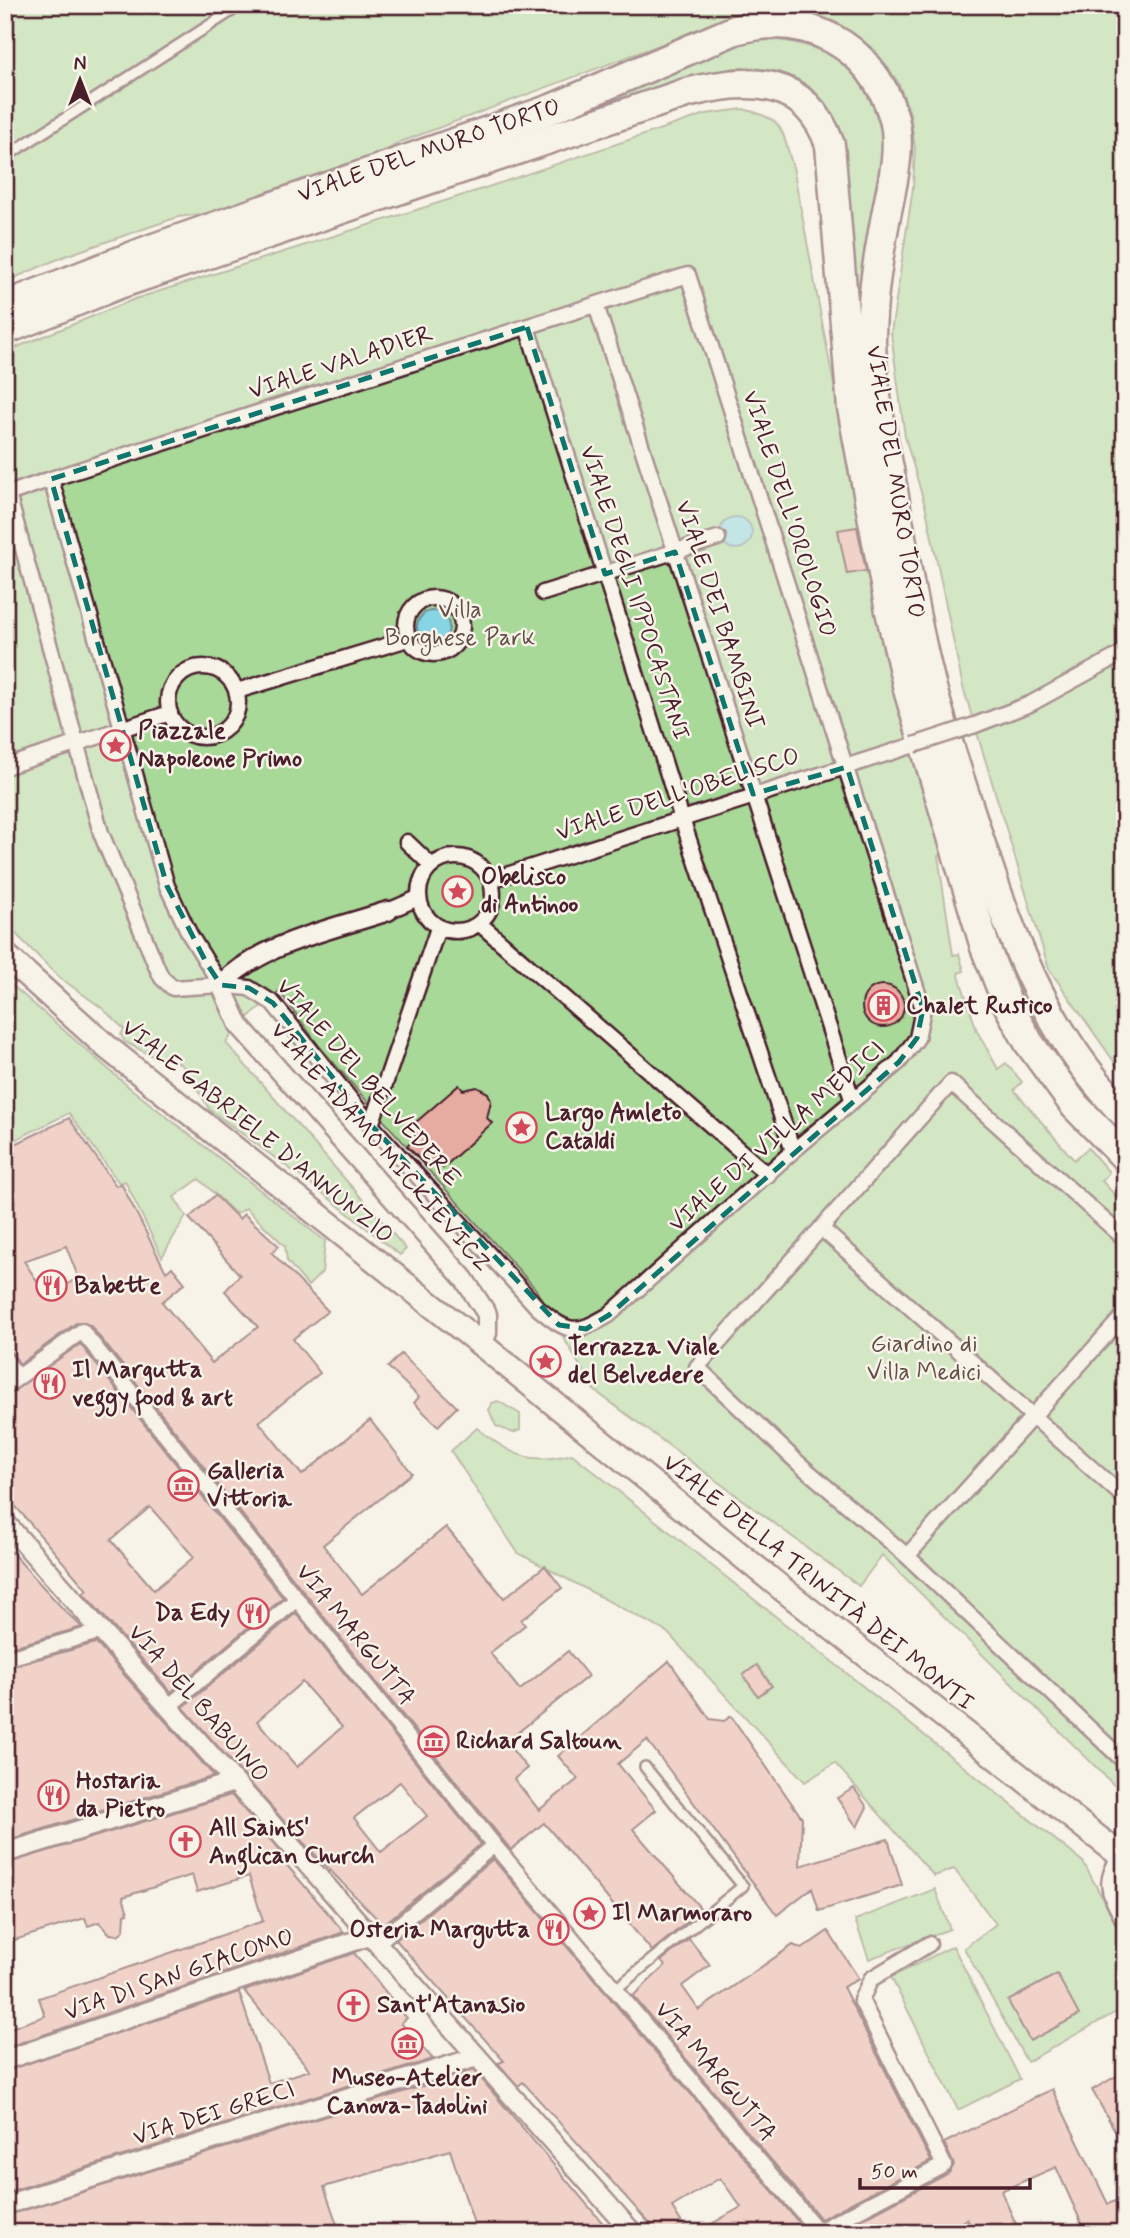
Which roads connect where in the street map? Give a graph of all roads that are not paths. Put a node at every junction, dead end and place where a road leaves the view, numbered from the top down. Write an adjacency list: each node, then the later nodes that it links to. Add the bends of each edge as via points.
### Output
1 (242, 5): 2 (lane)
2 (5, 157)
3 (688, 275): 4 (street, VIALE VALADIER); 20 (street, VIALE DELL'OROLOGIO)
4 (596, 305): 6 (street, VIALE VALADIER); 10 (street, VIALE DEI BAMBINI)
5 (5, 306): 33 (main road, VIALE DEL MURO TORTO, via 151,249 551,109 734,30 761,24 805,26 847,47 881,86 895,124 892,183 873,295 872,363 906,568 932,688 985,859 1032,983 1067,1046)
6 (527, 327): 8 (street, VIALE VALADIER); 11 (street, VIALE DEGLI IPPOCASTANI)
7 (5, 330): 36 (main road, VIALE DEL MURO TORTO, via 119,284 686,93 727,84 759,84 801,100 830,145 852,408 895,637 969,896 994,973 1019,1027 1074,1106)
8 (51, 479): 17 (street); 18 (street, VIALE VALADIER, via 8,494)
9 (718, 538): 10 (street)
10 (676, 552): 11 (street); 21 (street, VIALE DEI BAMBINI)
11 (605, 574): 12 (street); 22 (street, VIALE DEGLI IPPOCASTANI)
12 (543, 593)
13 (408, 639): 13 (street, via 427,654 451,649 461,636 457,609 432,598 415,605 405,621); 15 (street)
14 (1125, 652): 20 (street, VIALE DELL'OBELISCO, bridge, via 1030,704)
15 (237, 691): 16 (street, via 237,712 224,730 214,735 203,737 182,730); 16 (street, via 232,681 214,668 192,668 182,673 169,691)
16 (170, 713): 17 (street)
17 (123, 728): 18 (street); 31 (street, via 167,886)
18 (75, 744): 19 (street); 31 (street, VIALE DEL BELVEDERE, via 102,833 162,978 181,989)
19 (5, 767)
20 (846, 767): 21 (street, VIALE DELL'OBELISCO); 32 (street, VIALE DI VILLA MEDICI, via 923,1009 917,1038 899,1062)
21 (753, 794): 22 (street, VIALE DELL'OBELISCO); 32 (street, VIALE DEI BAMBINI)
22 (682, 819): 25 (street, VIALE DELL'OBELISCO); 35 (street, VIALE DEGLI IPPOCASTANI)
23 (407, 842): 24 (street)
24 (432, 866): 25 (street, via 444,859 464,859 483,868); 26 (street, via 424,875)
25 (491, 880): 28 (street, via 492,903)
26 (418, 898): 27 (street); 29 (street, via 428,920)
27 (388, 911): 31 (street, via 260,955)
28 (480, 923): 29 (street, via 460,931); 37 (street)
29 (438, 928): 34 (street)
30 (5, 956): 42 (street, VIALE GABRIELE D'ANNUNZIO, via 108,1048)
31 (221, 985): 34 (street, VIALE DEL BELVEDERE, via 249,988 273,1003); 42 (street, VIALE ADAMO MICKIEVICZ, via 240,1025 476,1295 488,1322)
32 (852, 1099): 35 (street, VIALE DI VILLA MEDICI)
33 (1125, 1114)
34 (371, 1125): 41 (street, VIALE DEL BELVEDERE, via 538,1308 559,1325 568,1330 586,1329)
35 (793, 1151): 37 (street, VIALE DI VILLA MEDICI)
36 (1125, 1157)
37 (768, 1175): 41 (street, VIALE DI VILLA MEDICI)
38 (821, 1228): 39 (street, via 951,1083); 46 (street); 49 (street, via 697,1367 796,1461)
39 (1125, 1239)
40 (1125, 1314): 46 (street)
41 (609, 1315)
42 (482, 1345): 59 (street, VIALE DELLA TRINITÀ DEI MONTI)
43 (5, 1359): 44 (street)
44 (18, 1377): 45 (street, VIA MARGUTTA); 50 (street, VIA MARGUTTA, via 82,1331)
45 (5, 1387)
46 (1033, 1417): 47 (street); 49 (street)
47 (1125, 1498)
48 (5, 1522): 51 (street, VIA DEL BABUINO)
49 (907, 1556): 54 (street)
50 (297, 1599): 53 (street); 57 (street, VIA MARGUTTA)
51 (102, 1631): 52 (street); 53 (street, VIA DEL BABUINO)
52 (5, 1659)
53 (168, 1707): 56 (street, VIA DEL BABUINO)
54 (1125, 1762)
55 (645, 1767): 63 (lane, via 743,1886)
56 (234, 1782): 58 (street); 61 (street, VIA DEL BABUINO)
57 (494, 1844): 61 (street); 63 (street, VIA MARGUTTA)
58 (5, 1853)
59 (1123, 1857): 60 (street, via 1109,1883)
60 (1125, 1919)
61 (373, 1940): 64 (street, VIA DEL BABUINO); 65 (street, VIA DI SAN GIACOMO)
62 (929, 1944): 67 (street, via 871,1979 861,2000 944,2165)
63 (617, 1989): 67 (street, VIA MARGUTTA)
64 (477, 2057): 66 (street, VIA DEI GRECI); 68 (street, VIA DEL BABUINO)
65 (5, 2060)
66 (5, 2205)
67 (816, 2232)
68 (633, 2233)

